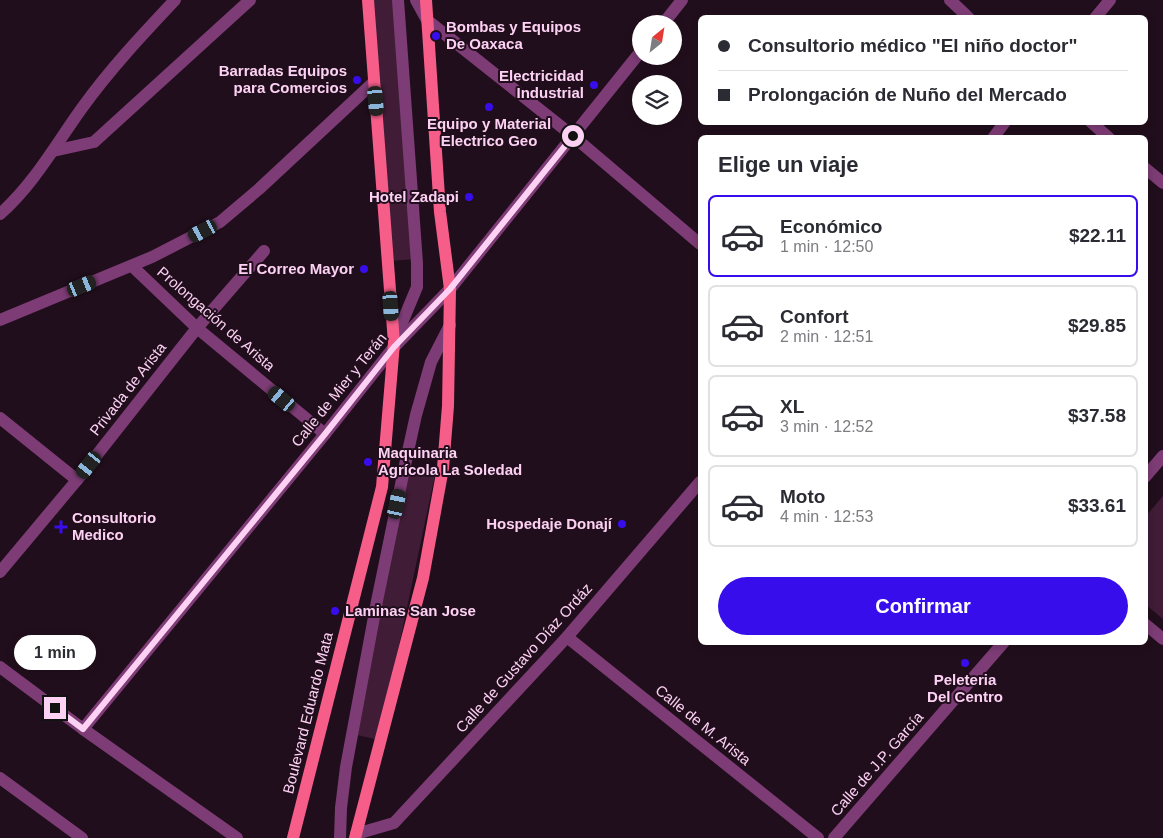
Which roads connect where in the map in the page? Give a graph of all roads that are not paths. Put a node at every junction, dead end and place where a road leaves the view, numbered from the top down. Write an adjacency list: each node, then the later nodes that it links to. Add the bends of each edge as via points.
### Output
1 (175, 0): 21 (street, via 82,107)
2 (250, 0): 21 (street, via 94,142)
3 (368, 0): 15 (main road, Boulevard Eduardo Mata)
4 (398, 0): 32 (street, via 417,287)
5 (416, 0): 13 (street)
6 (426, 0): 13 (main road)
7 (682, 0): 10 (street)
8 (950, 0): 11 (street)
9 (1110, 0): 12 (street)
10 (670, 15)
11 (966, 15)
12 (1098, 15)
13 (427, 20): 20 (street); 28 (main road, via 440,212)
14 (632, 62): 20 (street, Calle de Mier y Terán)
15 (374, 82): 27 (street, via 259,190 220,222); 32 (main road, Boulevard Eduardo Mata)
16 (1003, 125): 18 (street)
17 (1094, 125): 19 (street)
18 (994, 135)
19 (1106, 135)
20 (573, 136): 25 (street); 28 (street, Calle de Mier y Terán)
21 (53, 151): 24 (street, via 13,203)
22 (1148, 170): 23 (street)
23 (1163, 183)
24 (0, 214)
25 (698, 242)
26 (264, 251): 31 (street, Privada de Arista)
27 (132, 266): 29 (street); 31 (street, Prolongación de Arista)
28 (450, 289): 30 (main road); 32 (street, Calle de Mier y Terán)
29 (0, 320)
30 (450, 325): 47 (main road, via 443,468 423,578); 51 (street, via 431,362 405,465 346,767)
31 (197, 328): 34 (street, Prolongación de Arista); 37 (street, Privada de Arista)
32 (394, 345): 34 (street, Calle de Mier y Terán); 50 (main road, Boulevard Eduardo Mata, via 382,487)
33 (0, 418): 37 (street)
34 (325, 434): 45 (street, Calle de Mier y Terán)
35 (1163, 456): 36 (street)
36 (1148, 474)
37 (77, 480): 39 (street, Privada de Arista)
38 (698, 484): 41 (street, Calle de Gustavo Díaz Ordáz)
39 (0, 572)
40 (1148, 626): 42 (street)
41 (567, 637): 47 (street, Calle de Gustavo Díaz Ordáz, via 394,823); 52 (street, Calle de M. Arista)
42 (1163, 639)
43 (1001, 645): 53 (street, Calle de J.P. García)
44 (0, 667): 45 (street)
45 (83, 729): 49 (street)
46 (0, 779): 48 (street)
47 (356, 836)
48 (82, 838)
49 (237, 838)
50 (294, 838)
51 (340, 838)
52 (818, 838)
53 (834, 838)

